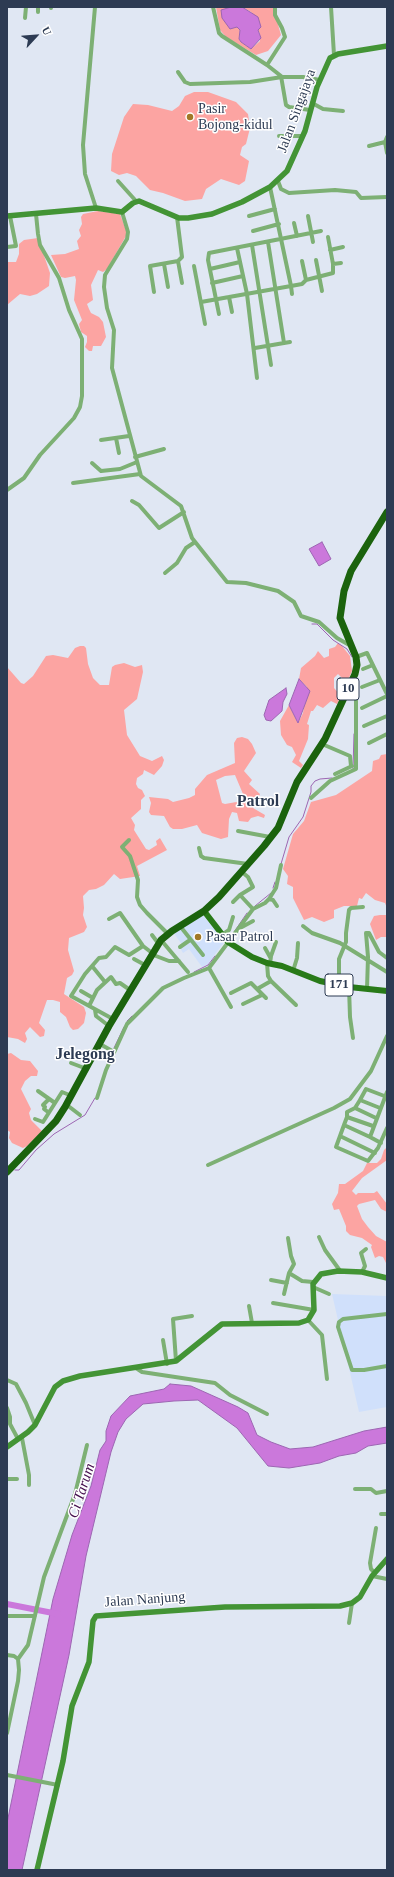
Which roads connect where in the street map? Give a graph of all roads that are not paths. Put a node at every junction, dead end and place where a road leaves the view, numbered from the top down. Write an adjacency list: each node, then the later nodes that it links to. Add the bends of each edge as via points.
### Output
1 (26, 7): 6 (street)
2 (95, 7): 26 (street, via 83,145 86,174)
3 (213, 7): 9 (street, via 222,36)
4 (275, 7): 9 (street, via 275,15 284,37)
5 (331, 7): 8 (street)
6 (24, 18)
7 (387, 46): 8 (street)
8 (334, 55): 12 (street, Jalan Singajaya)
9 (268, 65): 11 (street)
10 (178, 72): 11 (street, via 185,82 190,84 250,82)
11 (282, 77): 12 (street); 13 (street, via 286,105)
12 (320, 80): 13 (street, Jalan Singajaya)
13 (311, 106): 14 (street); 16 (street, Jalan Singajaya)
14 (343, 111)
15 (279, 136): 16 (street)
16 (303, 136): 22 (street, Jalan Singajaya, via 287,170)
17 (387, 137): 18 (street)
18 (385, 142): 19 (street); 20 (street)
19 (370, 146)
20 (387, 153)
21 (118, 181): 25 (street)
22 (278, 181): 23 (street, Jalan Singajaya); 24 (street, via 281,189 289,193 335,190 356,192 361,198)
23 (270, 187): 27 (street); 33 (street, Jalan Singajaya, via 212,214)
24 (387, 197)
25 (136, 201): 28 (street); 33 (street, Jalan Singajaya, via 145,202)
26 (96, 208): 28 (street); 29 (street)
27 (275, 209): 31 (street); 35 (street)
28 (122, 212): 83 (street, via 128,232 127,239 105,274 104,287 114,330 112,368)
29 (36, 214): 30 (street); 92 (street, via 40,245 61,284 82,339 82,396 80,408 74,418 40,455 24,478)
30 (8, 216): 45 (street, via 16,246)
31 (249, 216)
32 (308, 216): 38 (street)
33 (177, 217): 50 (street, via 182,257)
34 (294, 223): 39 (street)
35 (279, 224): 36 (street); 41 (street)
36 (253, 231)
37 (321, 231): 38 (street)
38 (310, 233): 39 (street); 43 (street)
39 (297, 236): 41 (street)
40 (328, 237): 48 (street)
41 (282, 239): 42 (street); 63 (street)
42 (268, 242): 44 (street); 65 (street)
43 (313, 242)
44 (252, 245): 47 (street); 68 (street)
45 (7, 247)
46 (343, 247): 48 (street)
47 (237, 248): 52 (street); 57 (street, via 209,253 207,256)
48 (330, 250): 55 (street)
49 (316, 260): 59 (street)
50 (178, 261): 54 (street); 61 (street)
51 (302, 261): 60 (street)
52 (240, 262): 57 (street); 58 (street)
53 (341, 263): 55 (street)
54 (164, 264): 64 (street); 67 (street, via 150,266)
55 (333, 264): 59 (street, via 333,273)
56 (194, 266): 73 (street)
57 (210, 269): 62 (street)
58 (243, 276): 62 (street); 69 (street)
59 (320, 276): 60 (street); 66 (street)
60 (306, 280): 63 (street, via 302,284)
61 (182, 283)
62 (212, 283): 72 (street)
63 (291, 286): 65 (street); 70 (street)
64 (168, 288)
65 (274, 290): 68 (street); 78 (street)
66 (322, 291)
67 (154, 292)
68 (260, 292): 69 (street); 79 (street)
69 (247, 294): 71 (street); 80 (street)
70 (292, 294)
71 (229, 297): 72 (street); 74 (street)
72 (216, 299): 73 (street); 75 (street)
73 (200, 302): 76 (street)
74 (232, 312)
75 (219, 314)
76 (205, 324)
77 (290, 342): 78 (street)
78 (284, 343): 79 (street)
79 (269, 346): 80 (street); 81 (street)
80 (255, 348): 82 (street)
81 (271, 365)
82 (258, 378)
83 (129, 436): 84 (street); 88 (street)
84 (116, 438): 85 (street); 87 (street)
85 (101, 440)
86 (164, 449): 88 (street)
87 (119, 453)
88 (136, 459): 89 (street, via 120,469 101,471); 90 (street)
89 (92, 464)
90 (140, 474): 91 (street); 94 (street, via 180,505)
91 (73, 483)
92 (7, 490)
93 (132, 501): 94 (street, via 139,505 158,528)
94 (184, 512): 96 (street)
95 (387, 512): 98 (highway, 10, via 351,570 344,591 340,618)
96 (194, 542): 97 (street, via 186,548 178,563); 98 (street, via 228,583 246,583 278,591 294,602 300,616 319,622)
97 (165, 573)
98 (352, 647): 99 (highway, 10)
99 (356, 658): 100 (street, via 367,653); 104 (highway, 10, via 356,672)
100 (373, 665): 101 (street); 102 (street)
101 (363, 669)
102 (380, 680): 103 (street); 105 (street)
103 (362, 687)
104 (348, 688): 111 (highway, 10); 112 (street, via 356,692)
105 (387, 695): 106 (street)
106 (362, 708)
107 (387, 716): 108 (street)
108 (364, 726)
109 (387, 734): 110 (street)
110 (369, 742)
111 (322, 744): 112 (street, via 350,756); 116 (highway, 10, via 297,782 283,819)
112 (354, 767): 113 (street); 114 (street, via 330,781)
113 (335, 774)
114 (312, 798)
115 (238, 830): 116 (street)
116 (271, 837): 119 (highway, 10)
117 (129, 840): 135 (street, via 122,846 130,856 138,880 136,897 147,913)
118 (199, 848): 119 (street, via 204,858)
119 (248, 864): 121 (highway, 10)
120 (281, 865): 123 (street, via 276,888)
121 (242, 872): 122 (street, via 248,877 253,888); 128 (highway, 10)
122 (240, 895): 124 (street); 127 (street)
123 (269, 899): 125 (street); 127 (street)
124 (233, 902)
125 (277, 906)
126 (364, 907): 144 (street, via 349,910)
127 (253, 910): 134 (street)
128 (204, 911): 132 (highway, 10); 138 (main road, 171)
129 (233, 917): 138 (street)
130 (109, 919): 142 (street, via 120,913)
131 (253, 921): 134 (street)
132 (180, 926): 135 (highway, 10); 137 (street)
133 (302, 926): 144 (street)
134 (238, 929): 138 (street)
135 (168, 934): 139 (highway, 10)
136 (152, 935): 139 (street)
137 (190, 940): 143 (street); 147 (street)
138 (226, 940): 151 (main road, 171, via 244,954); 155 (street)
139 (160, 942): 146 (highway, 10); 150 (street)
140 (276, 942): 151 (street)
141 (298, 943): 156 (street)
142 (143, 946): 146 (street); 154 (street, via 129,955 115,947)
143 (180, 947)
144 (344, 947): 152 (street); 161 (street, via 339,959)
145 (265, 948): 151 (street)
146 (152, 953): 150 (street, via 169,962); 153 (highway, 10)
147 (203, 955)
148 (387, 958): 152 (street, via 379,952 368,933 365,934)
149 (134, 959): 153 (street)
150 (178, 961): 157 (street)
151 (269, 962): 156 (main road, 171); 159 (street)
152 (368, 962): 158 (street, via 378,965); 164 (street)
153 (145, 965): 165 (highway, 10)
154 (92, 966): 160 (street); 174 (street, via 71,996)
155 (209, 968): 175 (street); 182 (street, via 158,992 127,1024)
156 (293, 971): 161 (main road, 171)
157 (188, 972)
158 (387, 972)
159 (270, 981): 163 (street); 173 (street)
160 (105, 982): 165 (street, via 112,977 116,984 120,983); 170 (street)
161 (339, 985): 162 (main road, 171)
162 (349, 987): 164 (main road, 171); 180 (street)
163 (257, 989): 168 (street, via 251,983); 169 (street)
164 (367, 989): 167 (main road, 171)
165 (130, 990): 178 (highway, 10)
166 (81, 991): 170 (street)
167 (387, 991)
168 (231, 993)
169 (262, 995): 171 (street); 172 (street)
170 (93, 998): 174 (street)
171 (266, 998)
172 (243, 1004)
173 (296, 1004)
174 (89, 1006): 176 (street)
175 (230, 1006)
176 (95, 1010): 177 (street); 178 (street)
177 (99, 1019): 178 (street); 178 (street)
178 (111, 1021): 181 (highway, 10)
179 (387, 1036): 209 (street, via 371,1071 350,1099)
180 (353, 1038)
181 (100, 1044): 182 (street); 184 (highway, 10)
182 (114, 1052): 189 (street)
183 (71, 1063): 184 (street)
184 (87, 1069): 187 (highway, 10)
185 (38, 1090): 188 (street)
186 (386, 1095): 190 (street, via 366,1089); 194 (street)
187 (72, 1096): 191 (street, via 62,1092); 192 (highway, 10)
188 (49, 1098): 191 (street); 195 (street, via 43,1105)
189 (97, 1098)
190 (360, 1100): 193 (street); 194 (street)
191 (55, 1103): 195 (street)
192 (67, 1105): 196 (street); 201 (highway, 10)
193 (355, 1108): 197 (street, via 347,1112); 199 (street)
194 (380, 1108): 199 (street)
195 (48, 1112): 198 (street)
196 (80, 1115)
197 (347, 1116): 202 (street); 203 (street)
198 (46, 1118): 200 (street, via 42,1122); 201 (street)
199 (376, 1118): 203 (street)
200 (36, 1119)
201 (56, 1120): 210 (highway, 10)
202 (344, 1125): 205 (street); 206 (street)
203 (373, 1126): 206 (street)
204 (387, 1128): 207 (street)
205 (340, 1136): 208 (street); 208 (street, via 336,1147 361,1159 370,1160)
206 (370, 1137): 207 (street)
207 (381, 1143): 208 (street)
208 (375, 1153)
209 (208, 1165)
210 (7, 1172)
211 (319, 1237): 214 (street)
212 (288, 1238): 216 (street, via 290,1256 294,1264)
213 (366, 1249): 215 (street, via 361,1253 365,1266)
214 (341, 1272): 215 (street); 220 (street, via 321,1274)
215 (362, 1272): 217 (street)
216 (289, 1274): 219 (street); 220 (street)
217 (387, 1278)
218 (271, 1280): 219 (street)
219 (287, 1282): 221 (street)
220 (313, 1285): 222 (street); 225 (street)
221 (284, 1294)
222 (329, 1294)
223 (274, 1302): 225 (street)
224 (249, 1306): 229 (street)
225 (314, 1310): 228 (street)
226 (387, 1314): 233 (street, via 343,1319 338,1325 352,1370)
227 (192, 1316): 231 (street, via 173,1319)
228 (308, 1320): 229 (street, via 299,1323); 235 (street, via 322,1335)
229 (252, 1323): 231 (street, via 220,1325)
230 (164, 1340): 232 (street)
231 (176, 1361): 232 (street)
232 (167, 1364): 234 (street)
233 (387, 1366)
234 (136, 1368): 238 (street, via 142,1372 215,1383 230,1395); 239 (street, via 63,1381 55,1387)
235 (327, 1379)
236 (7, 1380): 239 (street, via 16,1384)
237 (7, 1408): 240 (street, via 10,1424)
238 (267, 1414)
239 (35, 1425): 240 (street)
240 (20, 1438): 242 (street); 245 (street)
241 (87, 1445): 257 (street, via 75,1494 56,1542)
242 (7, 1448)
243 (7, 1479): 244 (street)
244 (17, 1479)
245 (29, 1485)
246 (355, 1489): 247 (street, via 372,1490 376,1493)
247 (387, 1491)
248 (381, 1514): 249 (street)
249 (387, 1514)
250 (376, 1528): 252 (street)
251 (387, 1559): 253 (street)
252 (370, 1563): 253 (street); 254 (street)
253 (380, 1567): 254 (street)
254 (374, 1574): 255 (street); 256 (street, via 360,1597)
255 (387, 1579)
256 (352, 1603): 259 (street); 266 (street, Jalan Nanjung, via 331,1608 225,1607 100,1615 93,1621 88,1668 72,1706)
257 (35, 1613): 258 (street); 261 (street, via 28,1645)
258 (7, 1616)
259 (349, 1623)
260 (7, 1655): 261 (street)
261 (18, 1659): 263 (street, via 18,1681)
262 (7, 1712): 263 (street)
263 (11, 1717): 264 (street)
264 (7, 1733)
265 (7, 1775): 266 (street)
266 (58, 1786): 267 (street, Jalan Nanjung)
267 (37, 1870)

